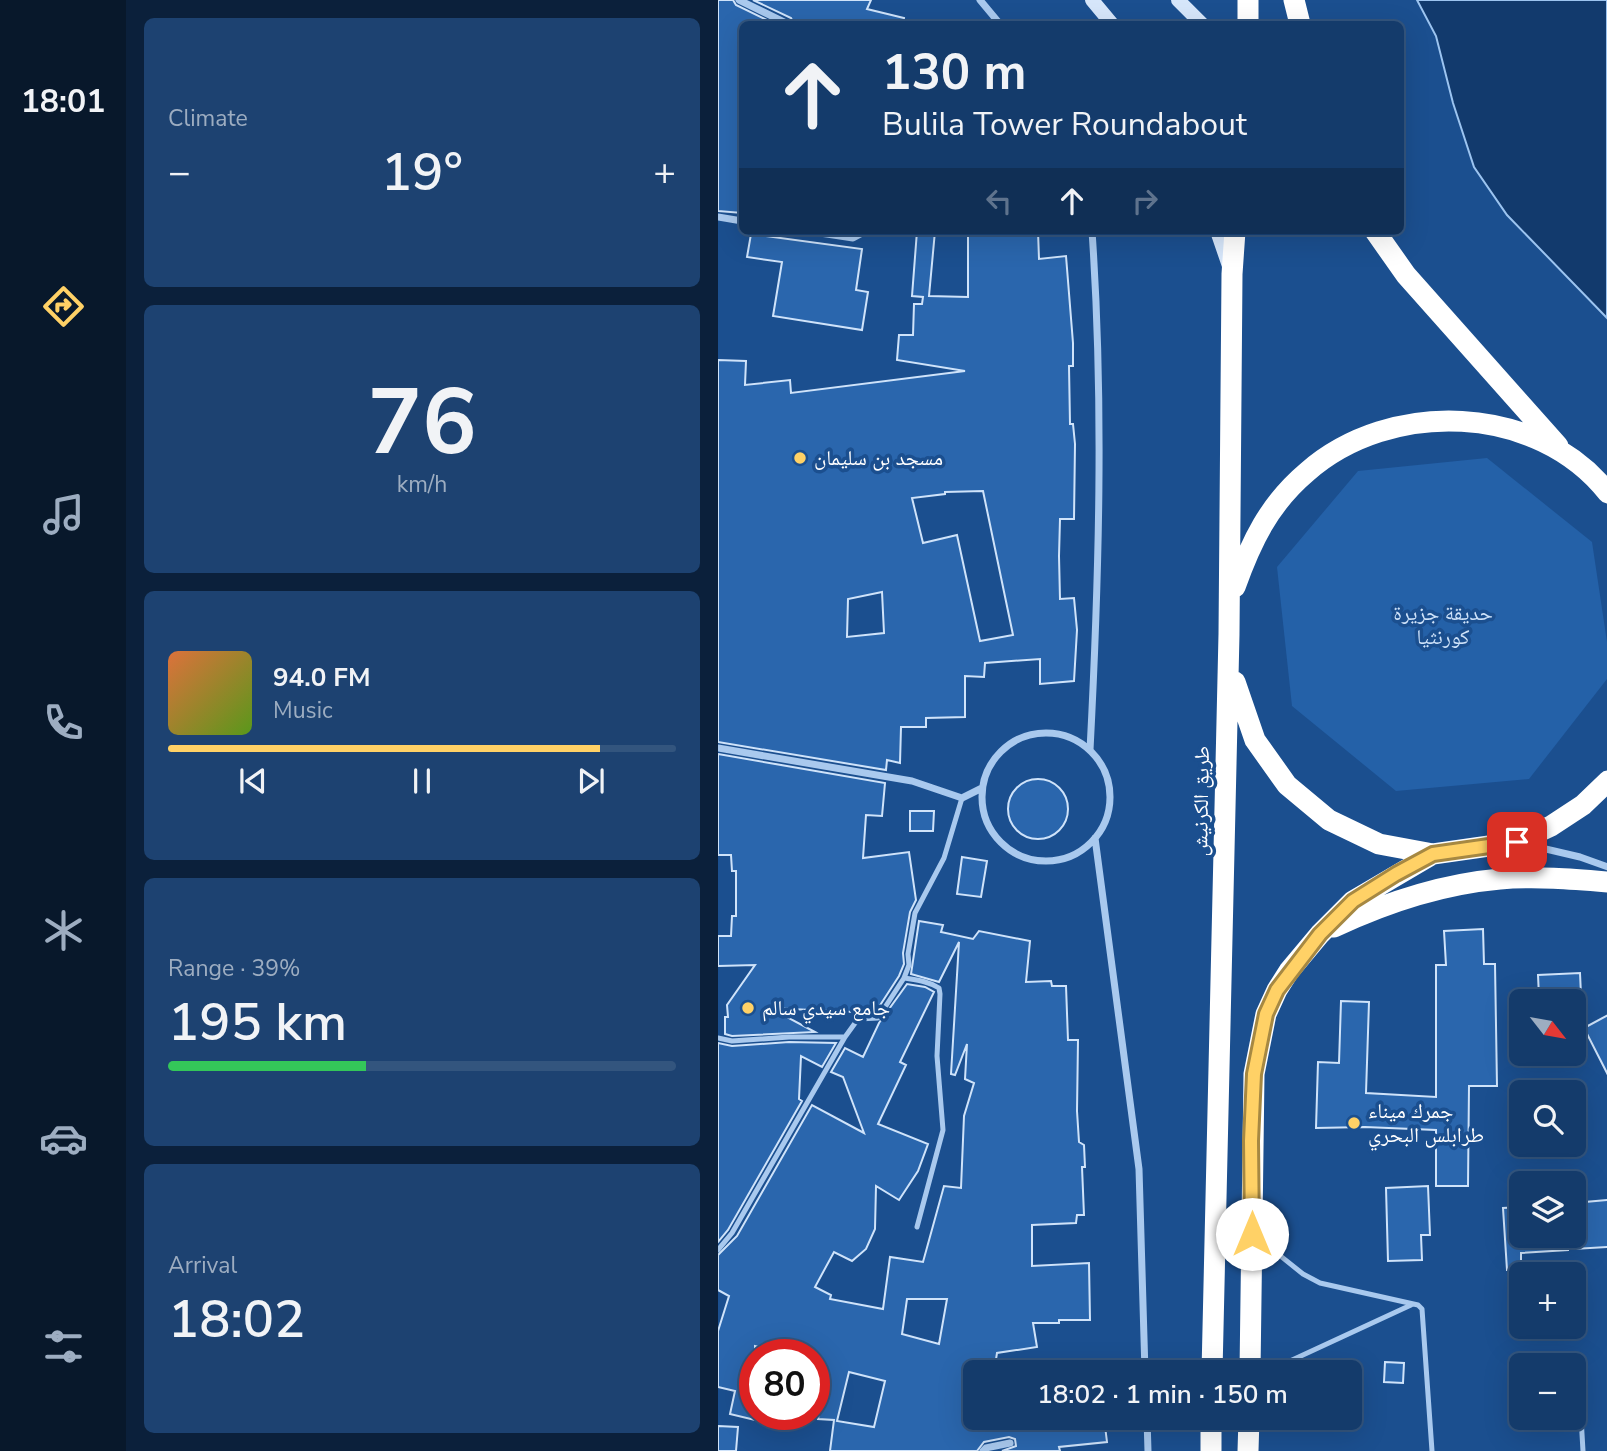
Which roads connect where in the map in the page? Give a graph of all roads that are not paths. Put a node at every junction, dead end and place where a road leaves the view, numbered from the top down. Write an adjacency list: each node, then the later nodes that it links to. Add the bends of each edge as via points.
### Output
1 (739, 0): 7 (street)
2 (980, 0): 8 (street)
3 (1092, 0): 9 (street)
4 (1178, 0): 10 (street)
5 (1248, 0): 11 (highway)
6 (1294, 0): 12 (highway)
7 (782, 21)
8 (998, 21)
9 (1110, 21)
10 (1199, 21)
11 (1248, 21)
12 (1299, 21)
13 (718, 217): 14 (street)
14 (739, 220)
15 (833, 235): 16 (street)
16 (859, 235)
17 (1092, 235): 26 (street, via 1100,531)
18 (1218, 235): 21 (street)
19 (1235, 235): 21 (highway, طريق الكرنيش)
20 (1378, 235): 22 (highway, via 1406,275)
21 (1232, 274): 24 (highway, طريق الكرنيش)
22 (1566, 455): 23 (highway); 24 (highway, via 1525,434 1480,422 1434,420 1388,428 1345,445 1307,471 1275,505 1257,534 1235,588)
23 (1608, 493)
24 (1229, 634): 32 (highway, via 1235,689 1255,740 1287,785 1329,820 1379,844); 44 (highway, طريق الكرنيش)
25 (718, 747): 29 (street, via 912,780)
26 (1090, 750): 28 (street, via 1057,734 1037,733 1017,740 988,768); 30 (street, via 1107,778 1110,795)
27 (1608, 781): 31 (highway, via 1573,812)
28 (982, 788): 29 (street); 30 (street, via 989,828 1019,856 1054,860 1076,853)
29 (962, 798): 36 (lane, via 944,858 915,913)
30 (1095, 838): 43 (street, via 1139,1169)
31 (1517, 842): 32 (highway); 33 (street)
32 (1433, 854): 35 (highway, via 1353,901)
33 (1608, 867)
34 (1608, 882): 35 (highway, via 1499,879 1434,890 1354,917)
35 (1320, 934): 40 (highway, via 1277,990 1266,1014 1254,1074)
36 (904, 978): 37 (lane, via 878,1018 858,1019); 39 (lane, via 934,985 940,994 937,1066 943,1130)
37 (845, 1037): 38 (lane); 41 (lane)
38 (718, 1038)
39 (917, 1227)
40 (1252, 1234): 42 (lane, via 1311,1279); 45 (highway)
41 (718, 1250)
42 (1411, 1305): 46 (lane); 56 (lane, via 1418,1305 1424,1314)
43 (1145, 1360)
44 (1212, 1360)
45 (1250, 1360)
46 (1292, 1360)
47 (1147, 1430): 53 (street)
48 (1211, 1430): 54 (highway)
49 (1249, 1430): 55 (highway)
50 (1581, 1430): 57 (lane)
51 (1010, 1443): 52 (street)
52 (983, 1451)
53 (1148, 1451)
54 (1211, 1451)
55 (1248, 1451)
56 (1432, 1451)
57 (1582, 1451)

